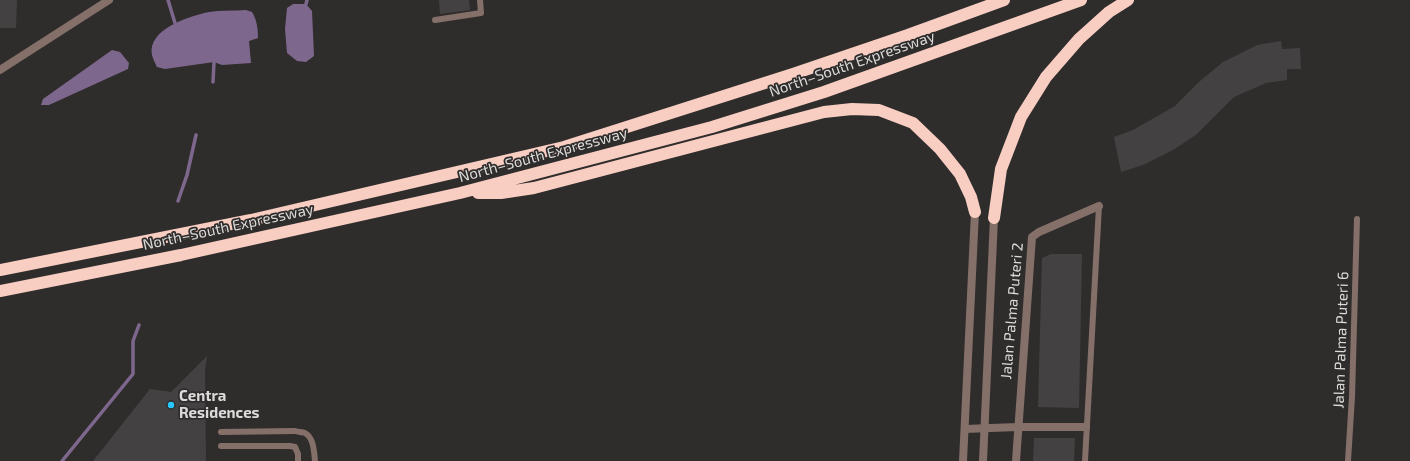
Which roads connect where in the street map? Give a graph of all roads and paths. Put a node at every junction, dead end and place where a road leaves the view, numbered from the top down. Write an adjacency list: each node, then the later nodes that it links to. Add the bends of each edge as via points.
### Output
1 (109, 0): 7 (street)
2 (480, 0): 6 (lane, via 481,13)
3 (1081, 0): 8 (highway, North–South Expressway, via 824,92 720,125)
4 (1128, 0): 11 (highway, via 1109,12 1084,35 1046,77 1021,117 1001,169)
5 (999, 2): 13 (highway, North–South Expressway, via 793,74 564,147 251,220)
6 (435, 20)
7 (0, 70)
8 (460, 193): 10 (highway, via 501,193 534,188 824,112 872,109 913,123 940,148 960,174); 14 (highway, North–South Expressway, via 181,255)
9 (1099, 206): 15 (street, Jalan Palma Puteri 2, via 1039,232 1032,238); 16 (lane)
10 (975, 212): 17 (street)
11 (994, 218): 18 (street)
12 (1357, 219): 29 (lane, Jalan Palma Puteri 6)
13 (0, 270)
14 (0, 291)
15 (1017, 427): 16 (street); 18 (street); 27 (street, Jalan Palma Puteri 2)
16 (1086, 427): 28 (lane)
17 (964, 429): 18 (street); 25 (street)
18 (985, 429): 26 (street)
19 (222, 432): 20 (lane)
20 (252, 432): 22 (lane); 24 (lane, via 294,431 306,434 314,449)
21 (221, 446): 22 (lane)
22 (251, 446): 23 (lane, via 295,447)
23 (298, 461)
24 (314, 461)
25 (962, 461)
26 (983, 461)
27 (1016, 461)
28 (1085, 461)
29 (1348, 461)

